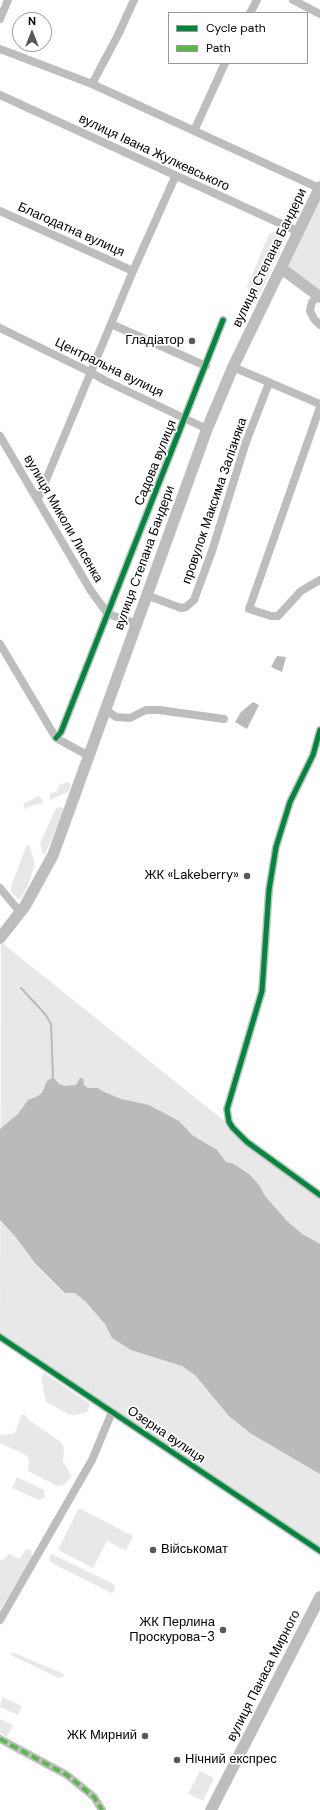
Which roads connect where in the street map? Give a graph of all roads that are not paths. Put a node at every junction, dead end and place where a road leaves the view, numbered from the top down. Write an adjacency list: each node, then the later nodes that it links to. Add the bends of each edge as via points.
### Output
1 (8, 0): 7 (street)
2 (134, 0): 10 (street)
3 (257, 0): 5 (street)
4 (292, 0): 6 (street)
5 (251, 12)
6 (320, 14)
7 (0, 19)
8 (0, 49): 10 (street)
9 (225, 64): 12 (street)
10 (92, 84): 12 (street)
11 (0, 95): 13 (street, вулиця Івана Жулкевського)
12 (194, 131): 14 (street)
13 (175, 177): 16 (street, вулиця Івана Жулкевського); 18 (street)
14 (320, 188): 16 (main road, вулиця Степана Бандери)
15 (0, 211): 18 (street, Благодатна вулиця)
16 (299, 232): 17 (main road, вулиця Степана Бандери)
17 (282, 268): 19 (main road); 25 (main road, вулиця Степана Бандери)
18 (133, 271): 21 (street)
19 (319, 296): 22 (street, via 312,302 310,311)
20 (223, 320): 24 (street, Садова вулиця)
21 (111, 324): 24 (street); 26 (street)
22 (320, 325)
23 (0, 328): 26 (street, Центральна вулиця)
24 (206, 366): 30 (street, Садова вулиця)
25 (233, 367): 27 (street); 31 (main road, вулиця Степана Бандери)
26 (90, 372): 30 (street, Центральна вулиця); 33 (street)
27 (269, 383): 28 (street); 35 (street, провулок Максима Залізняка, via 246,442 194,600 181,608)
28 (320, 404)
29 (320, 408): 34 (street, via 248,609 278,616 301,592)
30 (185, 419): 31 (street, Центральна вулиця); 36 (street, Садова вулиця)
31 (207, 429): 35 (main road, вулиця Степана Бандери)
32 (0, 436): 33 (street, вулиця Миколи Лисенка)
33 (38, 499): 36 (street, вулиця Миколи Лисенка, via 90,591)
34 (320, 580)
35 (146, 595): 37 (main road, вулиця Степана Бандери)
36 (108, 614): 37 (street); 42 (street, Садова вулиця, via 61,732)
37 (135, 624): 39 (main road, вулиця Степана Бандери)
38 (0, 644): 42 (street)
39 (106, 710): 40 (street, via 116,717 130,718 146,710 159,710); 43 (main road, вулиця Степана Бандери)
40 (224, 719)
41 (320, 730): 47 (street, via 313,754 290,802 276,847 269,890 262,991 227,1109 233,1128 247,1142)
42 (56, 738): 43 (street)
43 (89, 756): 45 (main road, вулиця Степана Бандери, via 53,855)
44 (0, 888): 45 (street)
45 (20, 912): 46 (main road, вулиця Степана Бандери)
46 (0, 938)
47 (320, 1195)
48 (0, 1337): 49 (street, Озерна вулиця)
49 (112, 1412): 50 (street, Озерна вулиця); 52 (street, via 92,1460)
50 (320, 1551)
51 (320, 1597): 55 (main road, вулиця Панаса Мирного)
52 (0, 1620)
53 (0, 1739): 54 (street, via 67,1775 94,1797)
54 (102, 1810)
55 (211, 1810)

